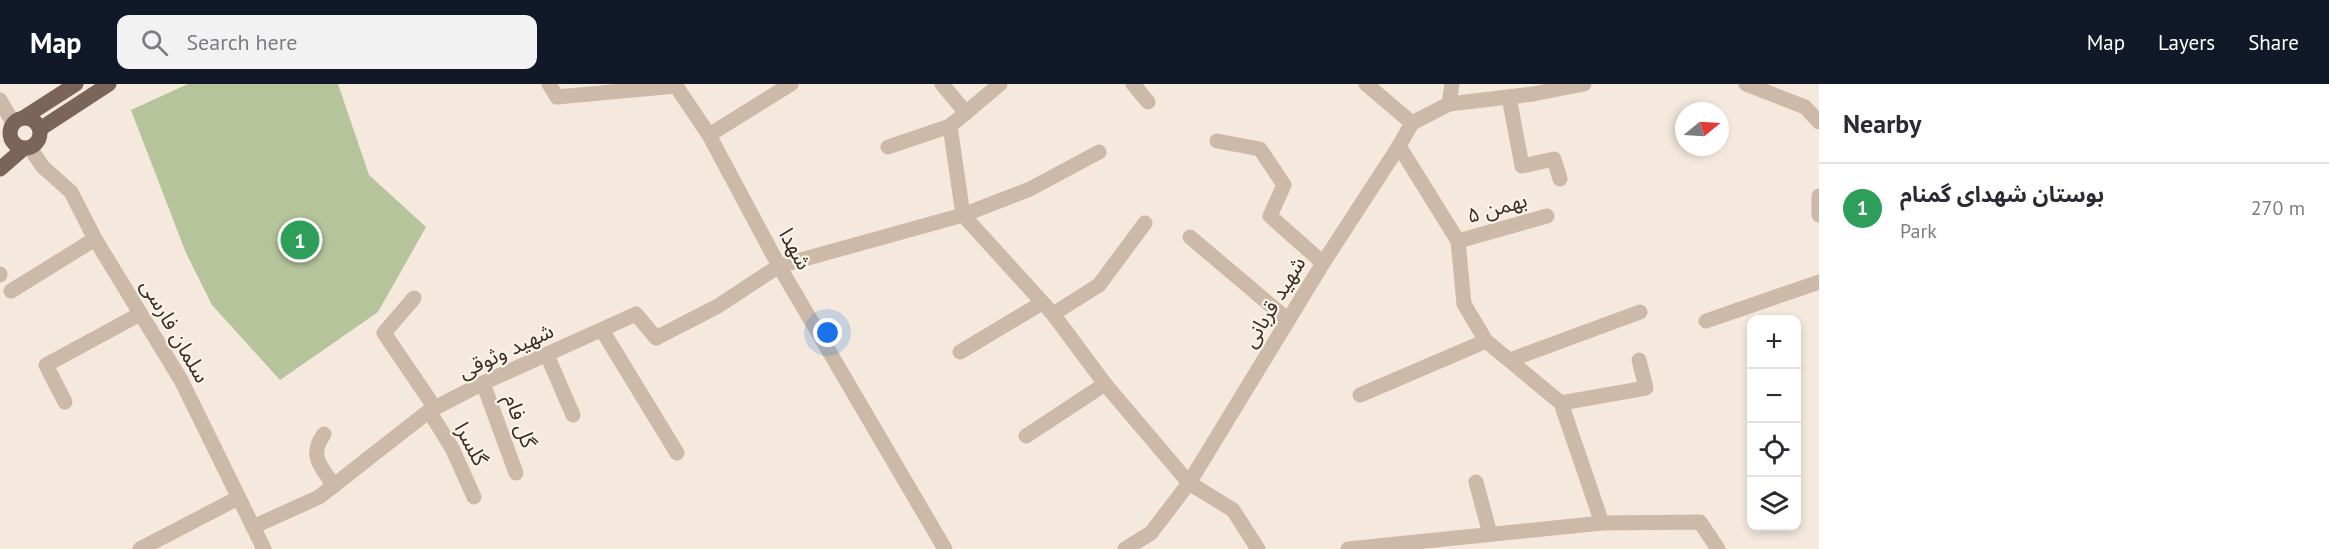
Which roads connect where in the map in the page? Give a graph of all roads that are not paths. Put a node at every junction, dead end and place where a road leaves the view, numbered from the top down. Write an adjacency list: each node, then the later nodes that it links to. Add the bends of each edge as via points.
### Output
1 (76, 84): 21 (main road)
2 (109, 84): 24 (main road)
3 (549, 84): 22 (street, شهدا, via 557,97 676,86)
4 (792, 84): 22 (street)
5 (942, 84): 17 (street)
6 (1000, 84): 17 (street)
7 (1133, 84): 15 (street)
8 (1366, 84): 19 (street)
9 (1452, 84): 16 (street)
10 (1584, 84): 12 (street)
11 (1746, 84): 18 (street, via 1805,107)
12 (1545, 88): 13 (street)
13 (1509, 97): 16 (street); 29 (street, via 1522,166 1554,159)
14 (0, 100): 21 (street)
15 (1148, 102)
16 (1449, 105): 19 (street)
17 (966, 113): 20 (street)
18 (1819, 122)
19 (1412, 123): 25 (street, شهید قربانی)
20 (950, 126): 26 (street); 31 (street)
21 (12, 129): 24 (main road, via 12,142); 24 (main road, via 32,119)
22 (709, 135): 39 (street, شهدا)
23 (1217, 141): 38 (street, via 1260,148 1284,184 1270,216)
24 (33, 142): 28 (main road); 36 (street, سلمان فارسی, via 43,167 71,192)
25 (1399, 146): 37 (street); 38 (street, شهید قربانی)
26 (888, 147)
27 (1099, 152): 31 (street, via 1030,189)
28 (0, 169)
29 (1560, 179)
30 (1819, 196): 32 (street)
31 (963, 215): 39 (street); 43 (street)
32 (1819, 215)
33 (1547, 216): 37 (street, بهمن ۵)
34 (1145, 223): 43 (street, via 1099,285)
35 (1190, 237): 46 (street)
36 (95, 239): 41 (street); 45 (street, سلمان فارسی)
37 (1458, 241): 49 (street, via 1464,304)
38 (1323, 263): 46 (street, شهید قربانی)
39 (779, 266): 48 (street, شهید وثوقی, via 718,306 657,338 636,314); 76 (street, شهدا)
40 (1819, 282): 47 (street)
41 (10, 291)
42 (414, 298): 59 (street, گلسرا, via 384,333)
43 (1048, 309): 50 (street); 55 (street)
44 (1640, 312): 52 (street)
45 (141, 314): 57 (street, via 46,365); 69 (street, سلمان فارسی, via 181,380)
46 (1288, 320): 66 (street, شهید قربانی)
47 (1706, 321)
48 (602, 330): 51 (street, شهید وثوقی); 63 (street)
49 (1486, 341): 52 (street); 56 (street)
50 (960, 352)
51 (547, 355): 54 (street, شهید وثوقی); 60 (street)
52 (1510, 360): 58 (street)
53 (1639, 360): 58 (street, via 1646,387)
54 (483, 383): 59 (street, شهید وثوقی); 64 (street, گل فام)
55 (1105, 384): 62 (street); 66 (street)
56 (1360, 395)
57 (65, 402)
58 (1561, 403): 70 (street)
59 (432, 409): 67 (street, شهید وثوقی); 68 (street, گلسرا)
60 (573, 415)
61 (324, 434): 67 (street, via 316,445 316,458)
62 (1026, 436)
63 (677, 453)
64 (516, 473)
65 (1476, 482): 72 (street)
66 (1189, 483): 77 (street, شهید قربانی, via 1151,533); 78 (street, via 1233,510)
67 (334, 486): 71 (street, شهید وثوقی, via 320,497)
68 (474, 497)
69 (238, 498): 71 (street, سلمان فارسی); 73 (street)
70 (1602, 523): 72 (street); 80 (street, via 1700,522)
71 (253, 527): 75 (street, سلمان فارسی)
72 (1490, 534): 79 (street)
73 (162, 544): 74 (street)
74 (140, 549)
75 (264, 549)
76 (945, 549)
77 (1125, 549)
78 (1258, 549)
79 (1348, 549)
80 (1718, 549)

